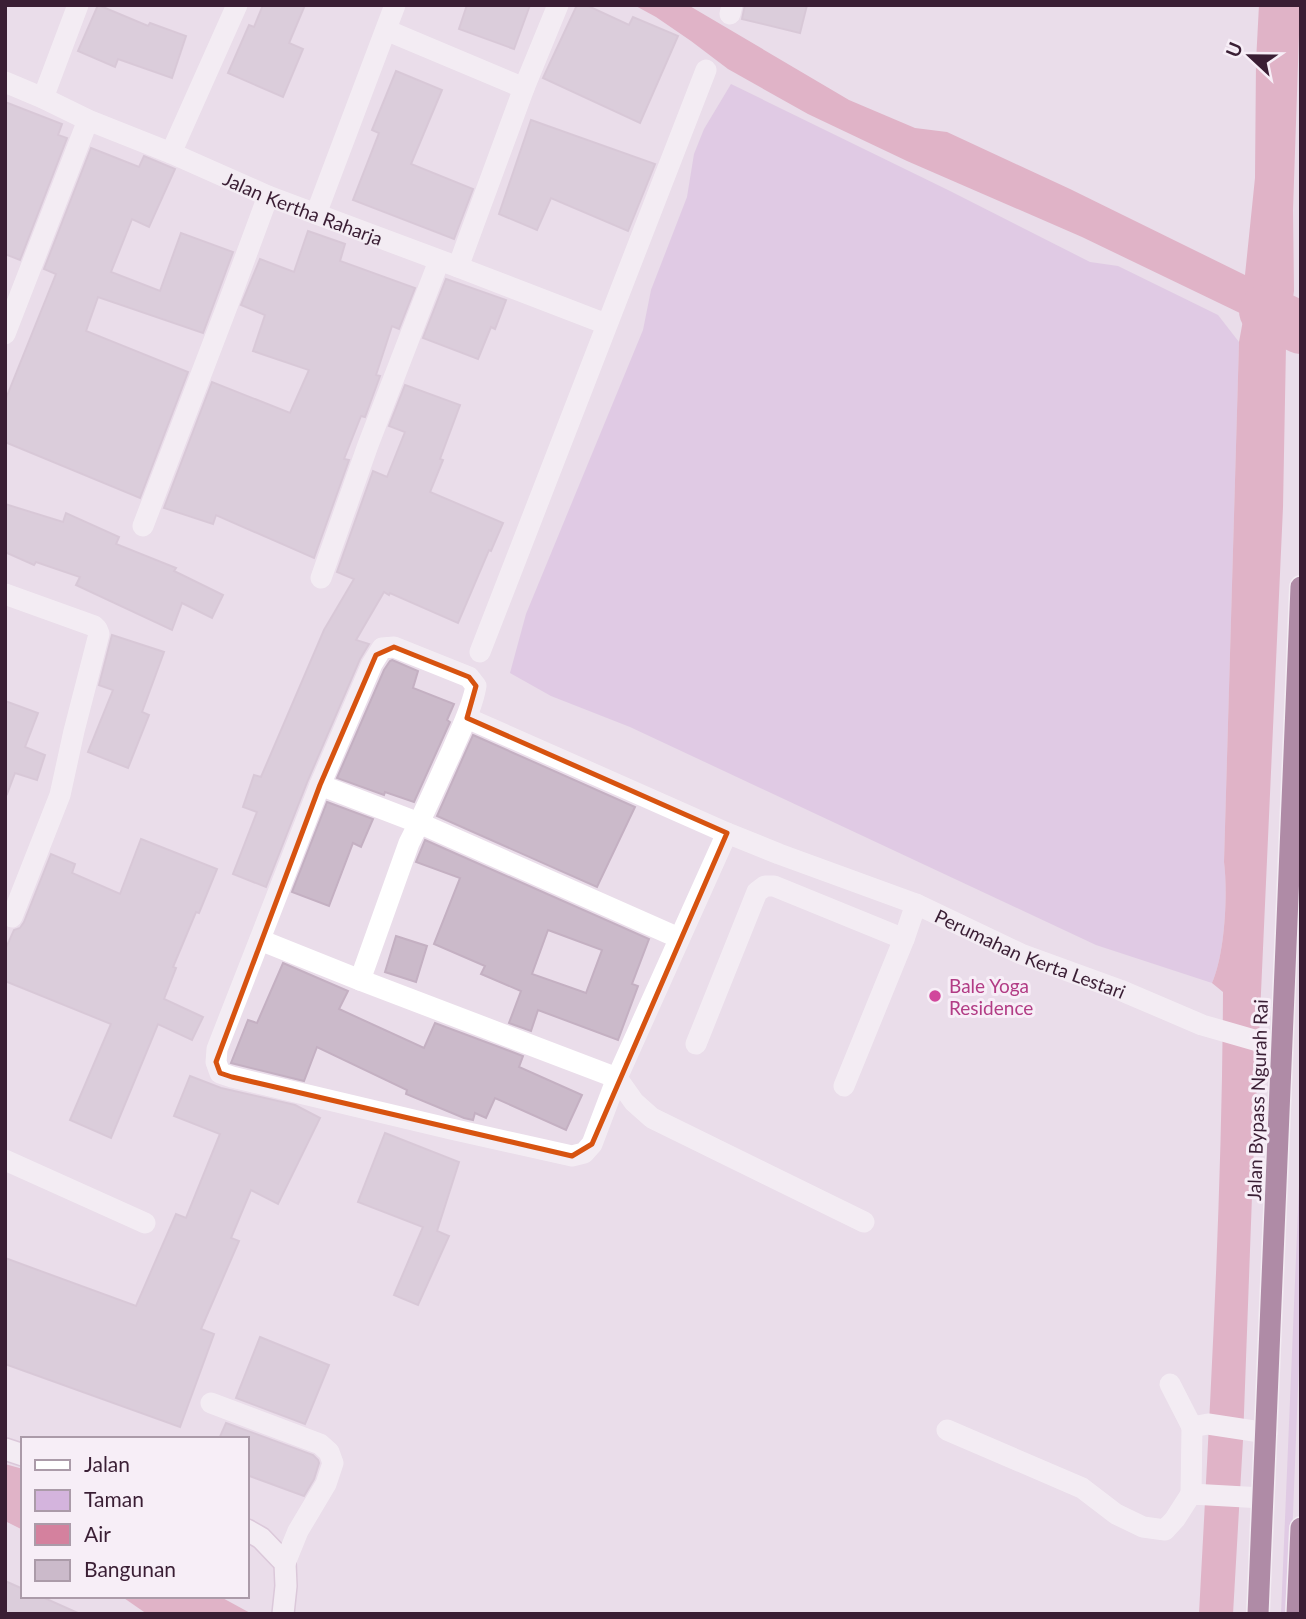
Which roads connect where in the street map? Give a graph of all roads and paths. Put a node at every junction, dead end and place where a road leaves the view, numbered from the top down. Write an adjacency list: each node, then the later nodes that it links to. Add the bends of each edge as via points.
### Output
1 (78, 5): 9 (street)
2 (237, 5): 11 (street)
3 (395, 5): 5 (street)
4 (558, 5): 8 (street)
5 (386, 30): 8 (street); 13 (street)
6 (706, 70): 15 (street)
7 (5, 82): 9 (street, Jalan Kertha Raharja)
8 (524, 88): 14 (street)
9 (44, 98): 10 (street, Jalan Kertha Raharja)
10 (88, 120): 11 (street, Jalan Kertha Raharja); 16 (street)
11 (171, 153): 12 (street, Jalan Kertha Raharja)
12 (268, 197): 13 (street, Jalan Kertha Raharja); 17 (street)
13 (316, 214): 14 (street, Jalan Kertha Raharja)
14 (449, 264): 15 (street, Jalan Kertha Raharja); 18 (street, via 368,445)
15 (606, 324): 21 (street)
16 (5, 334)
17 (143, 526)
18 (321, 578)
19 (1301, 587): 33 (highway, Jalan Bypass Ngurah Rai)
20 (5, 594): 27 (street, via 94,626 99,634 60,795)
21 (480, 652)
22 (467, 718): 23 (street, via 476,686 470,677 394,647 382,648); 24 (street); 25 (street, Perumahan Kerta Lestari)
23 (320, 785): 24 (street); 30 (street)
24 (419, 823): 28 (street); 31 (street)
25 (727, 833): 26 (street, Perumahan Kerta Lestari); 28 (street)
26 (916, 904): 29 (street); 33 (street, Perumahan Kerta Lestari, via 1021,954 1202,1025)
27 (12, 917)
28 (679, 938): 34 (street)
29 (904, 939): 32 (street, via 765,886 757,892); 35 (street)
30 (260, 940): 31 (street); 34 (street, via 217,1049 220,1073 572,1156 584,1153 592,1144)
31 (360, 980): 34 (street)
32 (696, 1044)
33 (1282, 1048): 43 (highway, Jalan Bypass Ngurah Rai)
34 (617, 1078): 37 (street, via 652,1118)
35 (844, 1086)
36 (5, 1160): 38 (street)
37 (864, 1222)
38 (145, 1223)
39 (1170, 1384): 41 (street)
40 (211, 1403): 48 (street, via 320,1444 329,1452 333,1463 326,1484)
41 (1200, 1425): 43 (street); 44 (street)
42 (947, 1430): 44 (street, via 1082,1488 1116,1514 1143,1527 1165,1530)
43 (1260, 1432): 45 (highway, Jalan Bypass Ngurah Rai)
44 (1197, 1495): 45 (street)
45 (1253, 1498): 50 (highway, Jalan Bypass Ngurah Rai)
46 (1301, 1528): 51 (highway)
47 (248, 1532): 48 (street)
48 (285, 1563): 49 (street)
49 (283, 1614)
50 (1258, 1614)
51 (1297, 1614)

